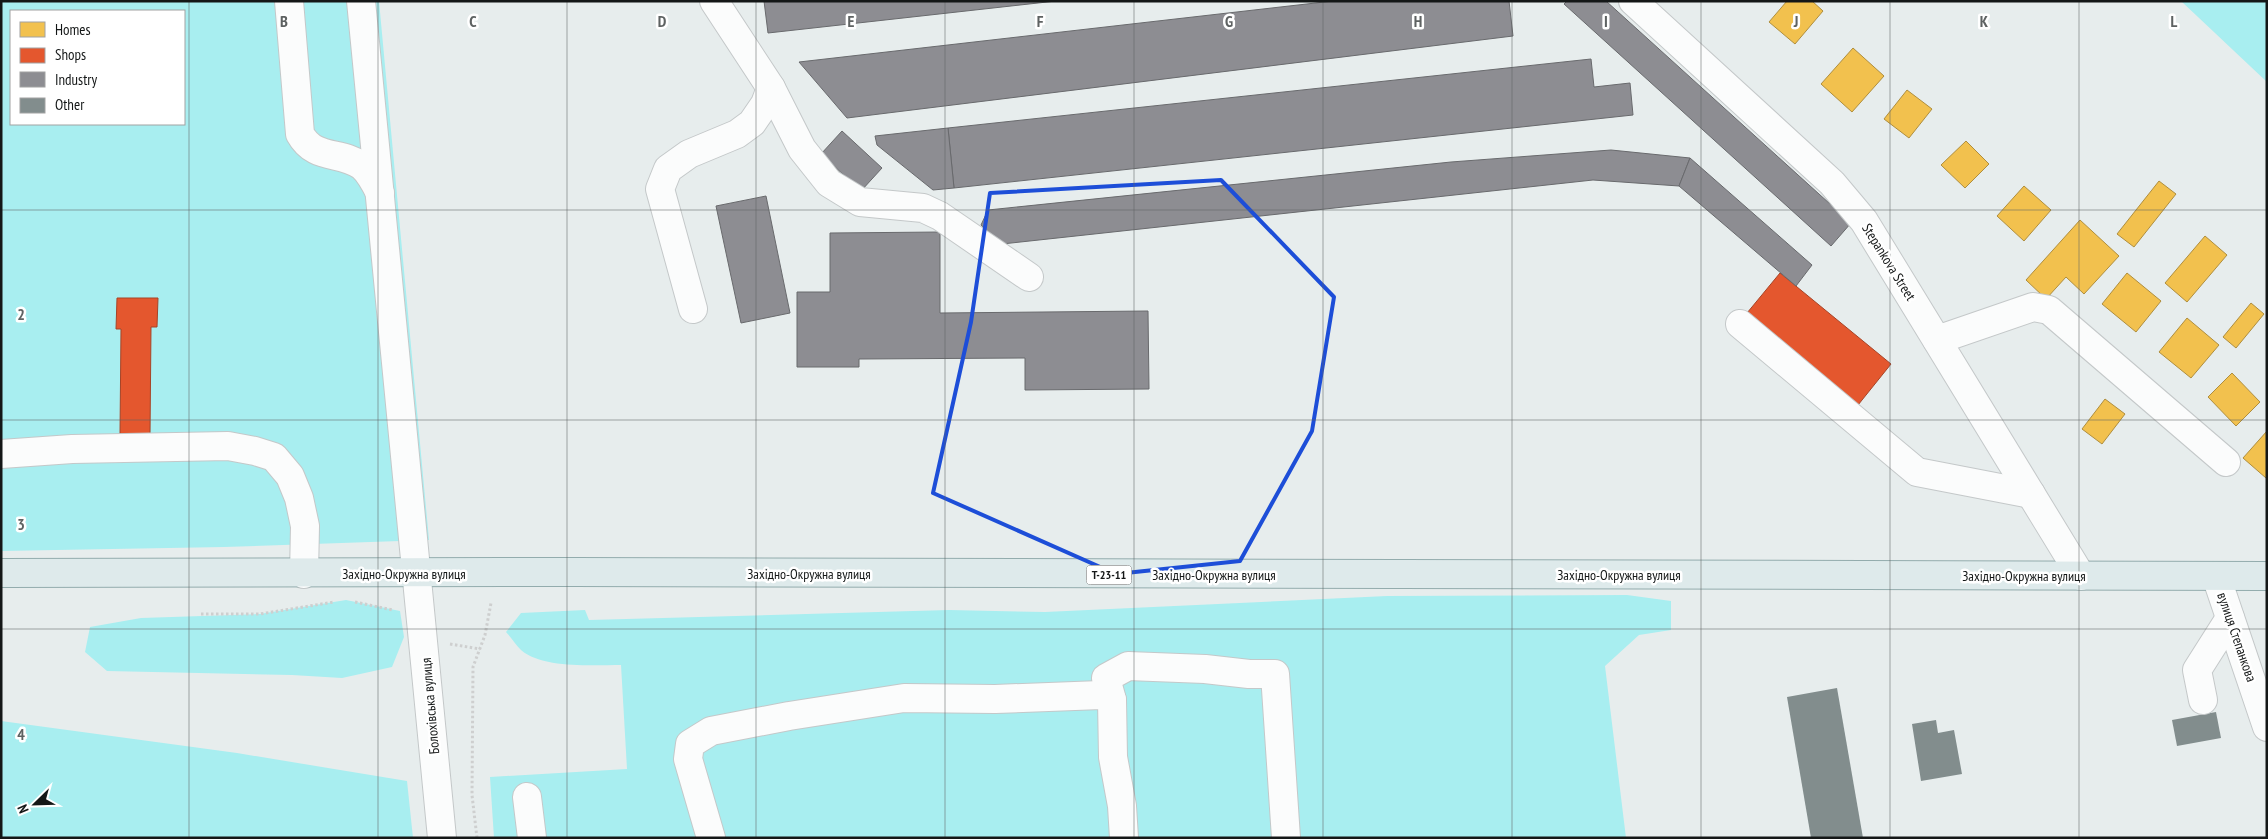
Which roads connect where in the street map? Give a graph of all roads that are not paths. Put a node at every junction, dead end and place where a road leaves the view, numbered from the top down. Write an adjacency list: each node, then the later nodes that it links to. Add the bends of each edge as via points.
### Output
1 (289, 1): 7 (street, via 300,134 316,152)
2 (360, 1): 6 (street, Болохівська вулиця)
3 (714, 1): 5 (street)
4 (1633, 1): 12 (street, Stepankova Street, via 1832,183 1864,221)
5 (771, 88): 9 (street, via 802,149 829,182 860,202 923,208 940,216); 10 (street, via 752,123 737,134 689,154 668,168 660,189)
6 (375, 135): 7 (street, via 366,150); 8 (street, Болохівська вулиця)
7 (350, 160): 8 (street, via 362,166)
8 (380, 194): 18 (street, Болохівська вулиця, via 403,450)
9 (1029, 277)
10 (693, 309)
11 (1740, 324): 15 (street, via 1918,472)
12 (1938, 340): 14 (street, via 2033,307 2049,310); 15 (street, Stepankova Street)
13 (1, 454): 17 (street, via 228,446 274,457 290,476 300,498 305,526)
14 (2226, 462)
15 (2031, 494): 19 (street, Stepankova Street)
16 (1, 573): 17 (main road, Західно-Окружна вулиця)
17 (304, 574): 18 (main road, Західно-Окружна вулиця)
18 (418, 574): 19 (main road, Західно-Окружна вулиця / Т-23-11); 27 (street, Болохівська вулиця)
19 (2081, 576): 20 (main road, Західно-Окружна вулиця / Т-23-11)
20 (2216, 576): 21 (main road, Т-23-11); 22 (street, вулиця Степанкова)
21 (2267, 576)
22 (2230, 618): 24 (street, via 2197,670); 25 (street, вулиця Степанкова)
23 (1112, 700): 29 (street, via 1102,695 904,698 711,731 690,744 688,759); 30 (street, via 1113,757); 31 (street, via 1106,678 1128,666 1275,674)
24 (2203, 700)
25 (2267, 727)
26 (527, 797): 28 (street)
27 (442, 838)
28 (532, 838)
29 (711, 838)
30 (1124, 838)
31 (1286, 838)

